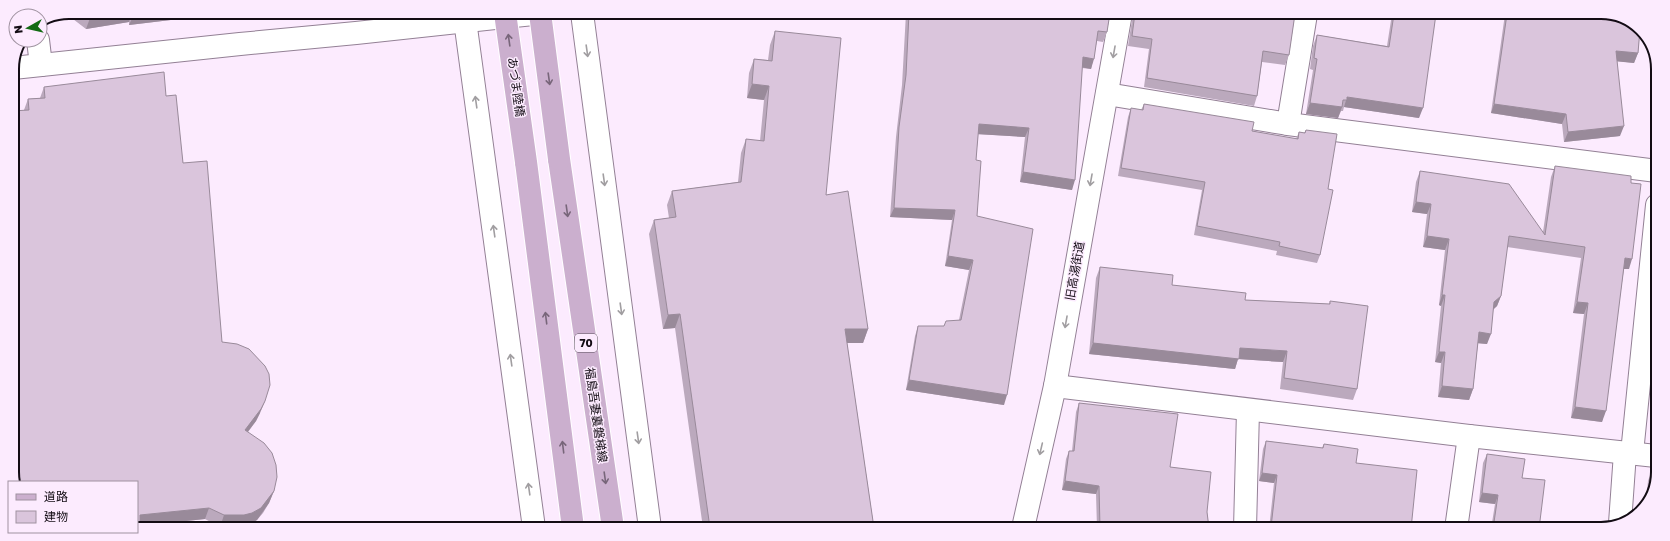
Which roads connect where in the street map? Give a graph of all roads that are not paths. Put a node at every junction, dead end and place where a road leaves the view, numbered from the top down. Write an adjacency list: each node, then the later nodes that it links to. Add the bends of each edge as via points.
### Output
1 (448, 19): 9 (street, via 372,32)
2 (465, 19): 21 (street, one-way to 2)
3 (506, 19): 22 (main road, あづま陸橋, one-way to 3, bridge)
4 (541, 19): 23 (main road, 福島吾妻裏磐梯線 / 70, one-way to 23, bridge)
5 (583, 19): 24 (street, one-way to 24)
6 (1120, 19): 11 (street, 旧高湯街道, one-way to 11)
7 (1305, 19): 12 (street)
8 (39, 48): 9 (street)
9 (41, 65): 10 (street)
10 (19, 67)
11 (1107, 94): 12 (street); 15 (street, 旧高湯街道, one-way to 15)
12 (1288, 124): 13 (street)
13 (1651, 169)
14 (1651, 256): 18 (street)
15 (1055, 386): 16 (street); 25 (street, 旧高湯街道, one-way to 25)
16 (1248, 410): 17 (street); 26 (street)
17 (1468, 436): 18 (street); 27 (street)
18 (1628, 453): 19 (street); 20 (street)
19 (1651, 455)
20 (1621, 517)
21 (533, 522)
22 (572, 522)
23 (611, 522)
24 (649, 522)
25 (1024, 522)
26 (1244, 522)
27 (1457, 522)

